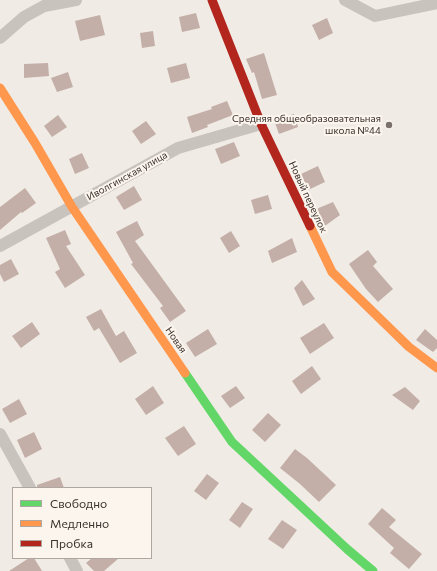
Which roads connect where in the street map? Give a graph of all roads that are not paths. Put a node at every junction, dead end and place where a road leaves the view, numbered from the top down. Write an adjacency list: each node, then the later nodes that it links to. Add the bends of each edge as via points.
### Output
1 (76, 0): 5 (street, via 44,6 24,17)
2 (212, 0): 7 (street, Новый переулок)
3 (345, 0): 4 (street, via 374,16)
4 (437, 3)
5 (0, 38)
6 (0, 88): 8 (street, Новая)
7 (261, 124): 8 (street, Иволгинская улица, via 178,148); 10 (street, Новый переулок, via 332,272 409,347)
8 (72, 207): 9 (street, Иволгинская улица); 15 (street, Новая, via 232,442)
9 (0, 246)
10 (437, 368)
11 (0, 434): 12 (street)
12 (29, 487)
13 (71, 559): 14 (street)
14 (77, 571)
15 (373, 571)

